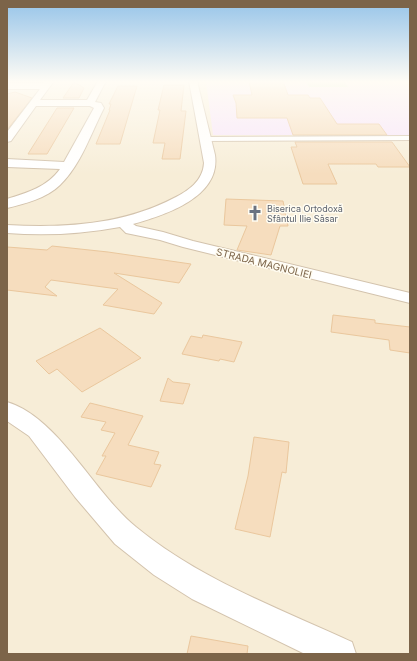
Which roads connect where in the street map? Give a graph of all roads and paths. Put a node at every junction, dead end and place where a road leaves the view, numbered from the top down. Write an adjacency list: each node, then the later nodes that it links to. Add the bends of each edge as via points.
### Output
1 (27, 112): 6 (street)
2 (97, 112): 8 (street)
3 (200, 112): 4 (street)
4 (206, 138): 5 (lane); 10 (street, via 210,166 208,175 199,187 168,207)
5 (410, 138)
6 (7, 139)
7 (7, 163): 8 (street)
8 (68, 166): 9 (street, via 56,182 45,189)
9 (7, 204)
10 (122, 222): 11 (street, via 69,230); 12 (street, STRADA MAGNOLIEI, via 131,230)
11 (7, 229)
12 (410, 298)
13 (7, 410): 14 (street, via 37,430 84,490 125,535 164,565 203,588)
14 (340, 654)

